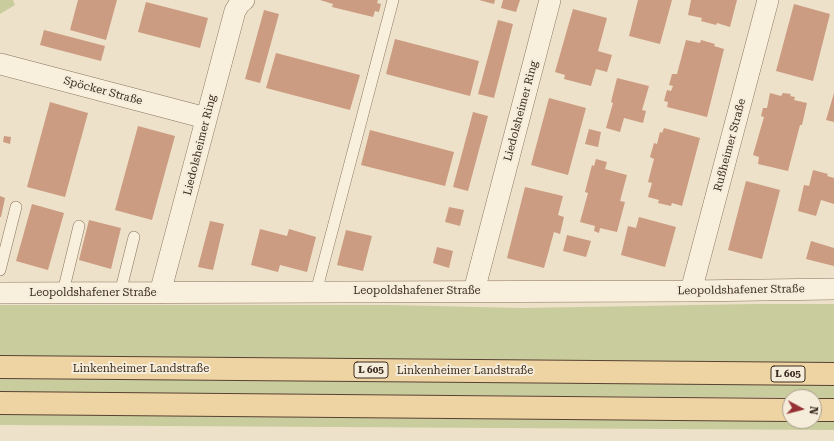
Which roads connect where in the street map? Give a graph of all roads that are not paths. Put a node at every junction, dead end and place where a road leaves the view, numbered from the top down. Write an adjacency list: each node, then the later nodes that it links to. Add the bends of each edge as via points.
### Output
1 (244, 0): 6 (street, Liedolsheimer Ring, via 235,11)
2 (393, 0): 16 (lane)
3 (550, 0): 12 (street, Liedolsheimer Ring)
4 (768, 0): 13 (street, Rußheimer Straße)
5 (0, 64): 6 (street, Spöcker Straße)
6 (206, 118): 18 (street, Liedolsheimer Ring)
7 (16, 207): 10 (lane)
8 (80, 226): 15 (lane)
9 (134, 237): 17 (lane)
10 (0, 270)
11 (834, 289): 13 (street, Leopoldshafener Straße)
12 (474, 291): 13 (street, Leopoldshafener Straße); 16 (street, Leopoldshafener Straße)
13 (691, 291)
14 (0, 292): 15 (street, Leopoldshafener Straße)
15 (63, 292): 17 (street, Leopoldshafener Straße)
16 (316, 292): 18 (street, Leopoldshafener Straße)
17 (120, 293): 18 (street, Leopoldshafener Straße)
18 (160, 293)
19 (0, 367): 20 (main road, Linkenheimer Landstraße / L 605)
20 (834, 374)
21 (0, 403): 22 (main road)
22 (782, 410)
23 (822, 410): 24 (main road)
24 (834, 410)

